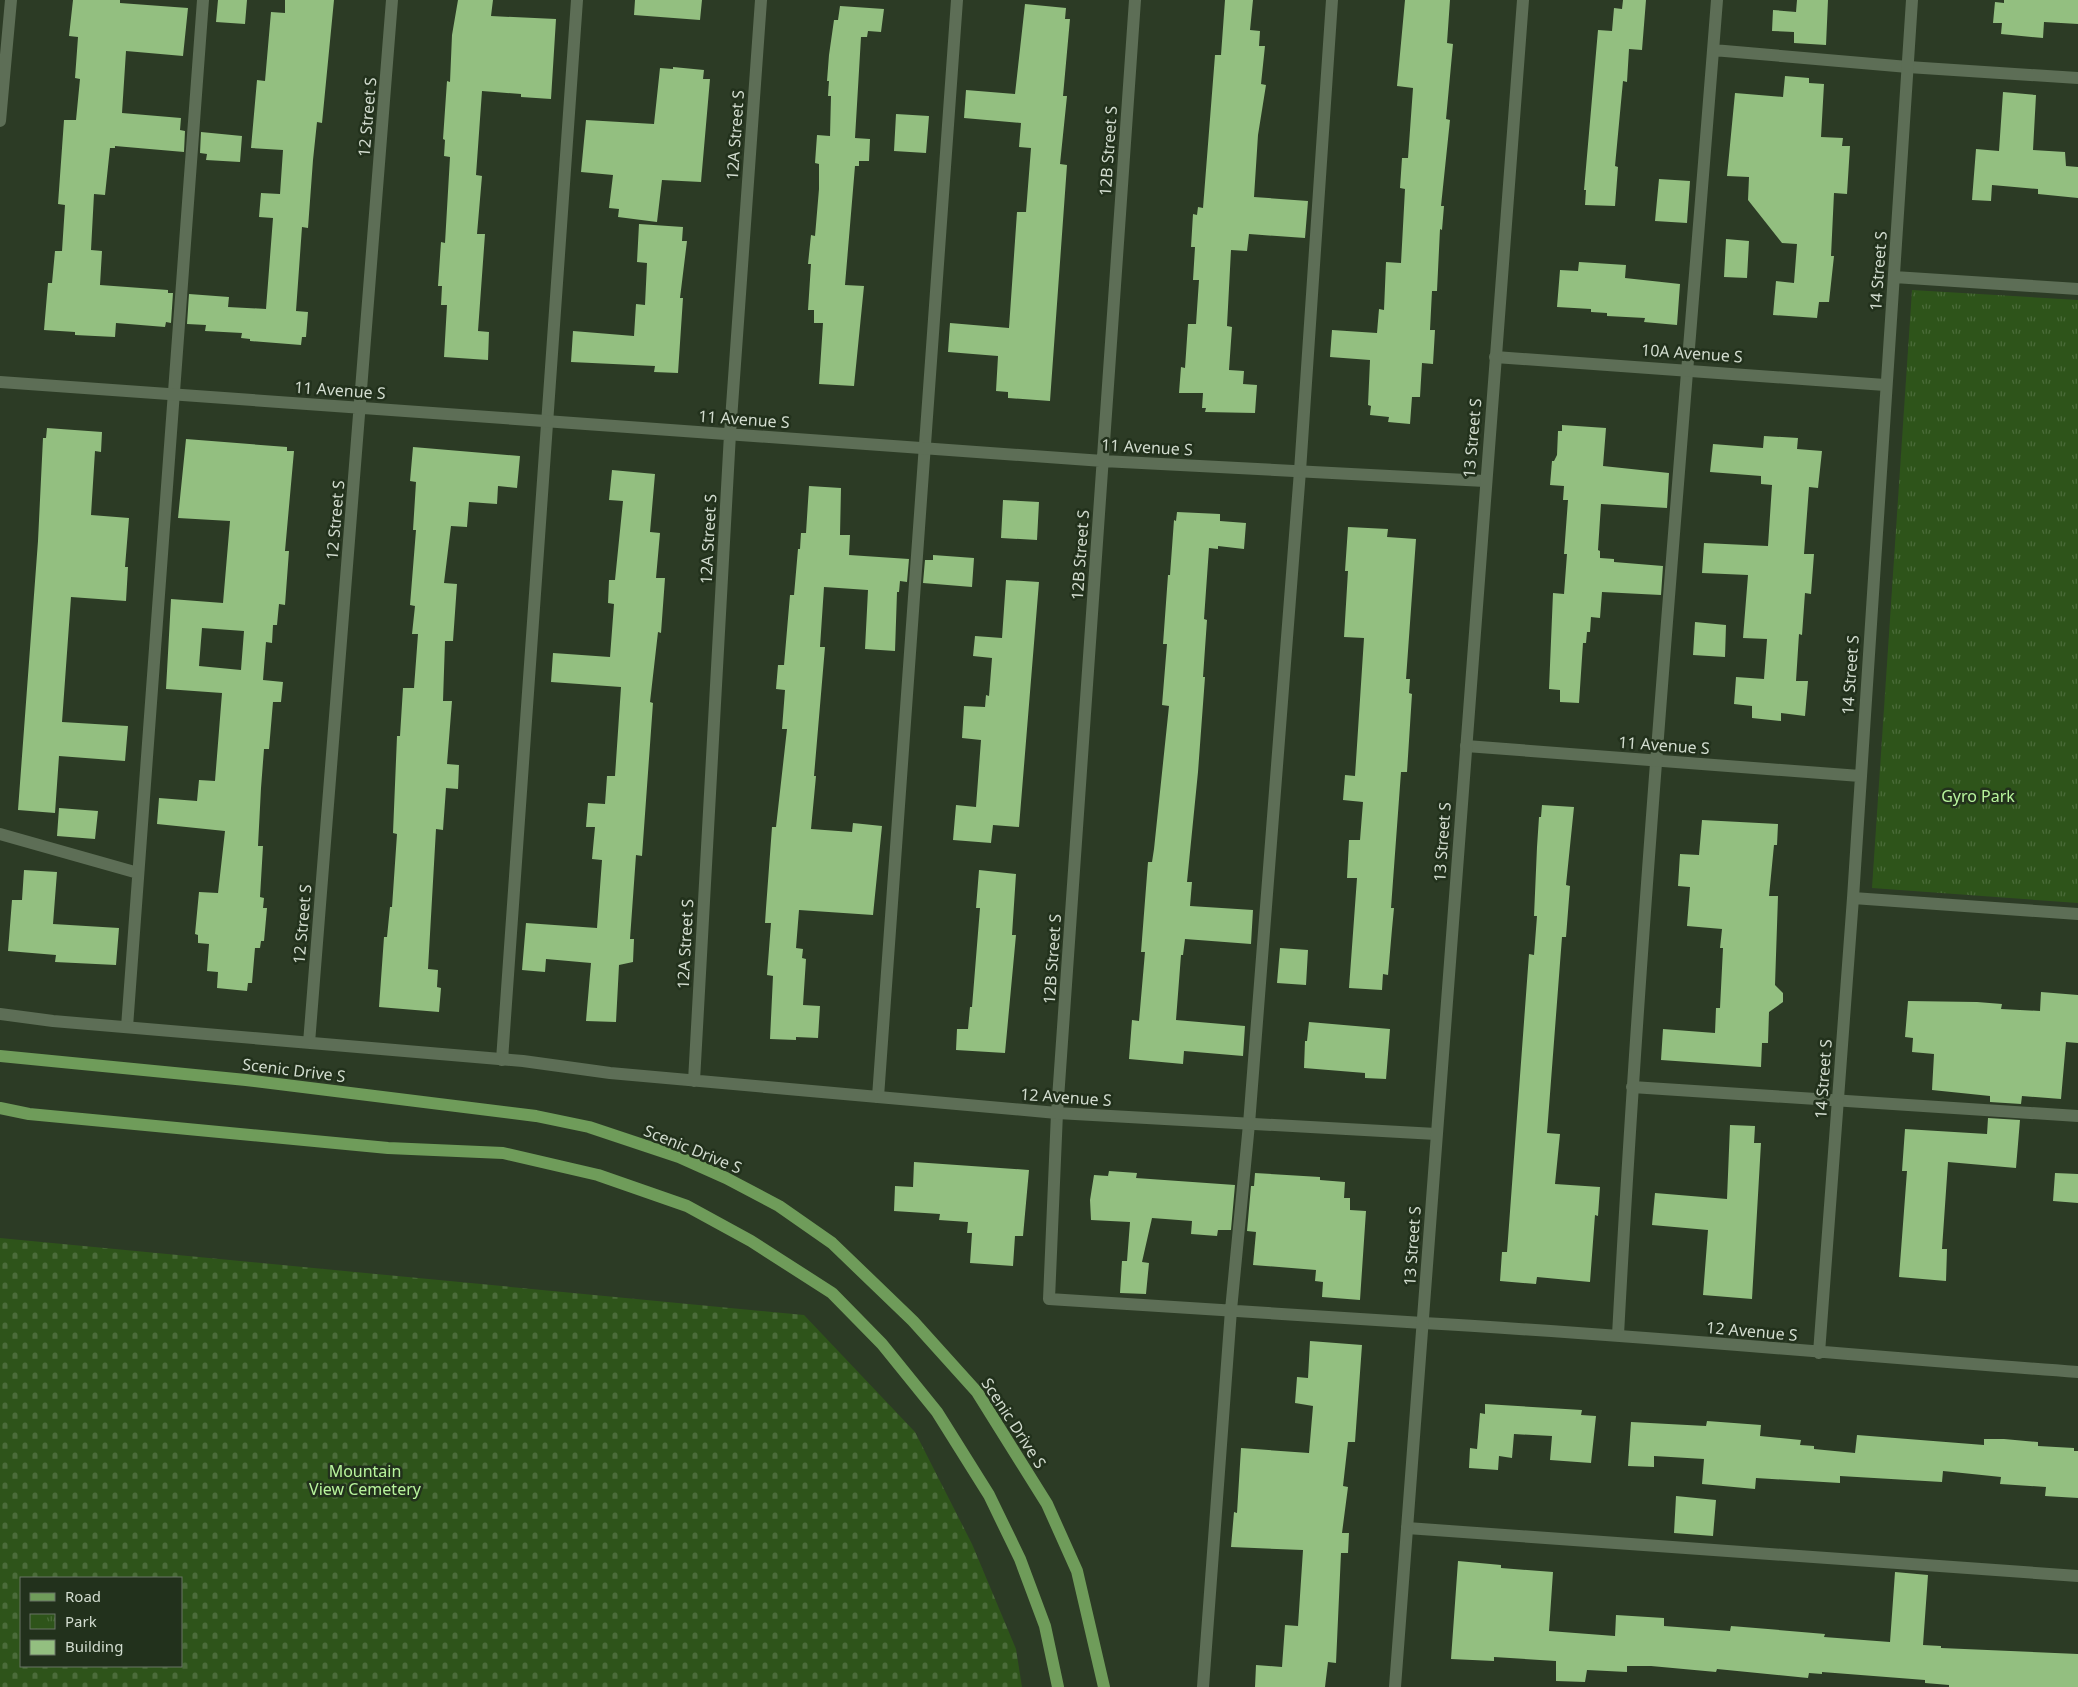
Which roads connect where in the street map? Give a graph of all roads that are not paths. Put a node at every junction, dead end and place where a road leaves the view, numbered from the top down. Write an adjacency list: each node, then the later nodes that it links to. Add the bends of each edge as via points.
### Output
1 (11, 0): 15 (street)
2 (203, 0): 22 (street)
3 (392, 0): 23 (street, 12 Street S)
4 (577, 0): 24 (street)
5 (761, 0): 25 (street, 12A Street S)
6 (956, 0): 26 (street)
7 (1135, 0): 27 (street, 12B Street S)
8 (1332, 0): 28 (street)
9 (1523, 0): 18 (street, 13 Street S)
10 (1717, 0): 12 (street)
11 (1912, 0): 13 (street, 14 Street S)
12 (1713, 50): 13 (street); 19 (street)
13 (1908, 67): 14 (street); 16 (street, 14 Street S)
14 (2078, 78)
15 (0, 121)
16 (1894, 277): 17 (street); 21 (street, 14 Street S)
17 (2078, 289)
18 (1495, 357): 19 (street, 10A Avenue S); 29 (street, 13 Street S)
19 (1688, 369): 21 (street, 10A Avenue S); 31 (street)
20 (0, 382): 22 (street, 11 Avenue S)
21 (1885, 385): 32 (street, 14 Street S)
22 (174, 395): 23 (street, 11 Avenue S); 34 (street)
23 (360, 408): 24 (street, 11 Avenue S); 39 (street, 12 Street S)
24 (547, 421): 25 (street, 11 Avenue S); 41 (street)
25 (730, 434): 26 (street, 11 Avenue S); 42 (street, 12A Street S)
26 (924, 448): 27 (street, 11 Avenue S); 44 (street)
27 (1103, 461): 28 (street, 11 Avenue S); 47 (street, 12B Street S)
28 (1300, 471): 29 (street, 11 Avenue S); 49 (street)
29 (1485, 481): 30 (street, 13 Street S)
30 (1466, 746): 31 (street, 11 Avenue S); 50 (street, 13 Street S)
31 (1655, 761): 32 (street, 11 Avenue S); 43 (street)
32 (1860, 776): 35 (street, 14 Street S)
33 (0, 834): 34 (street)
34 (138, 873): 38 (street)
35 (1853, 898): 36 (street); 45 (street, 14 Street S)
36 (2078, 914)
37 (0, 1014): 38 (street, Scenic Drive S)
38 (127, 1027): 39 (street, Scenic Drive S)
39 (309, 1043): 41 (street, Scenic Drive S)
40 (0, 1056): 59 (main road, Scenic Drive S, via 246,1080 536,1116 589,1126 679,1157 779,1206 832,1243 913,1321 977,1392 1047,1504 1077,1571)
41 (502, 1060): 42 (street, Scenic Drive S)
42 (694, 1081): 44 (street, 12 Avenue S)
43 (1632, 1087): 45 (street); 53 (street)
44 (878, 1097): 47 (street, 12 Avenue S)
45 (1838, 1102): 48 (street); 54 (street, 14 Street S)
46 (0, 1108): 58 (main road, via 29,1114 388,1148 503,1154 598,1175 687,1206 751,1241 832,1293 882,1344 937,1412 989,1495 1020,1559 1045,1626)
47 (1058, 1113): 49 (street, 12 Avenue S); 51 (street, 12B Street S, via 1049,1299)
48 (2078, 1116)
49 (1249, 1124): 50 (street, 12 Avenue S); 51 (street)
50 (1436, 1134): 52 (street, 13 Street S)
51 (1231, 1310): 52 (street, 12 Avenue S); 60 (street)
52 (1423, 1323): 53 (street, 12 Avenue S); 56 (street, 13 Street S)
53 (1618, 1335): 54 (street, 12 Avenue S)
54 (1819, 1353): 55 (street, 12 Avenue S)
55 (2078, 1372)
56 (1407, 1528): 57 (street); 61 (street, 13 Street S)
57 (2078, 1576)
58 (1058, 1687)
59 (1104, 1687)
60 (1203, 1687)
61 (1395, 1687)

